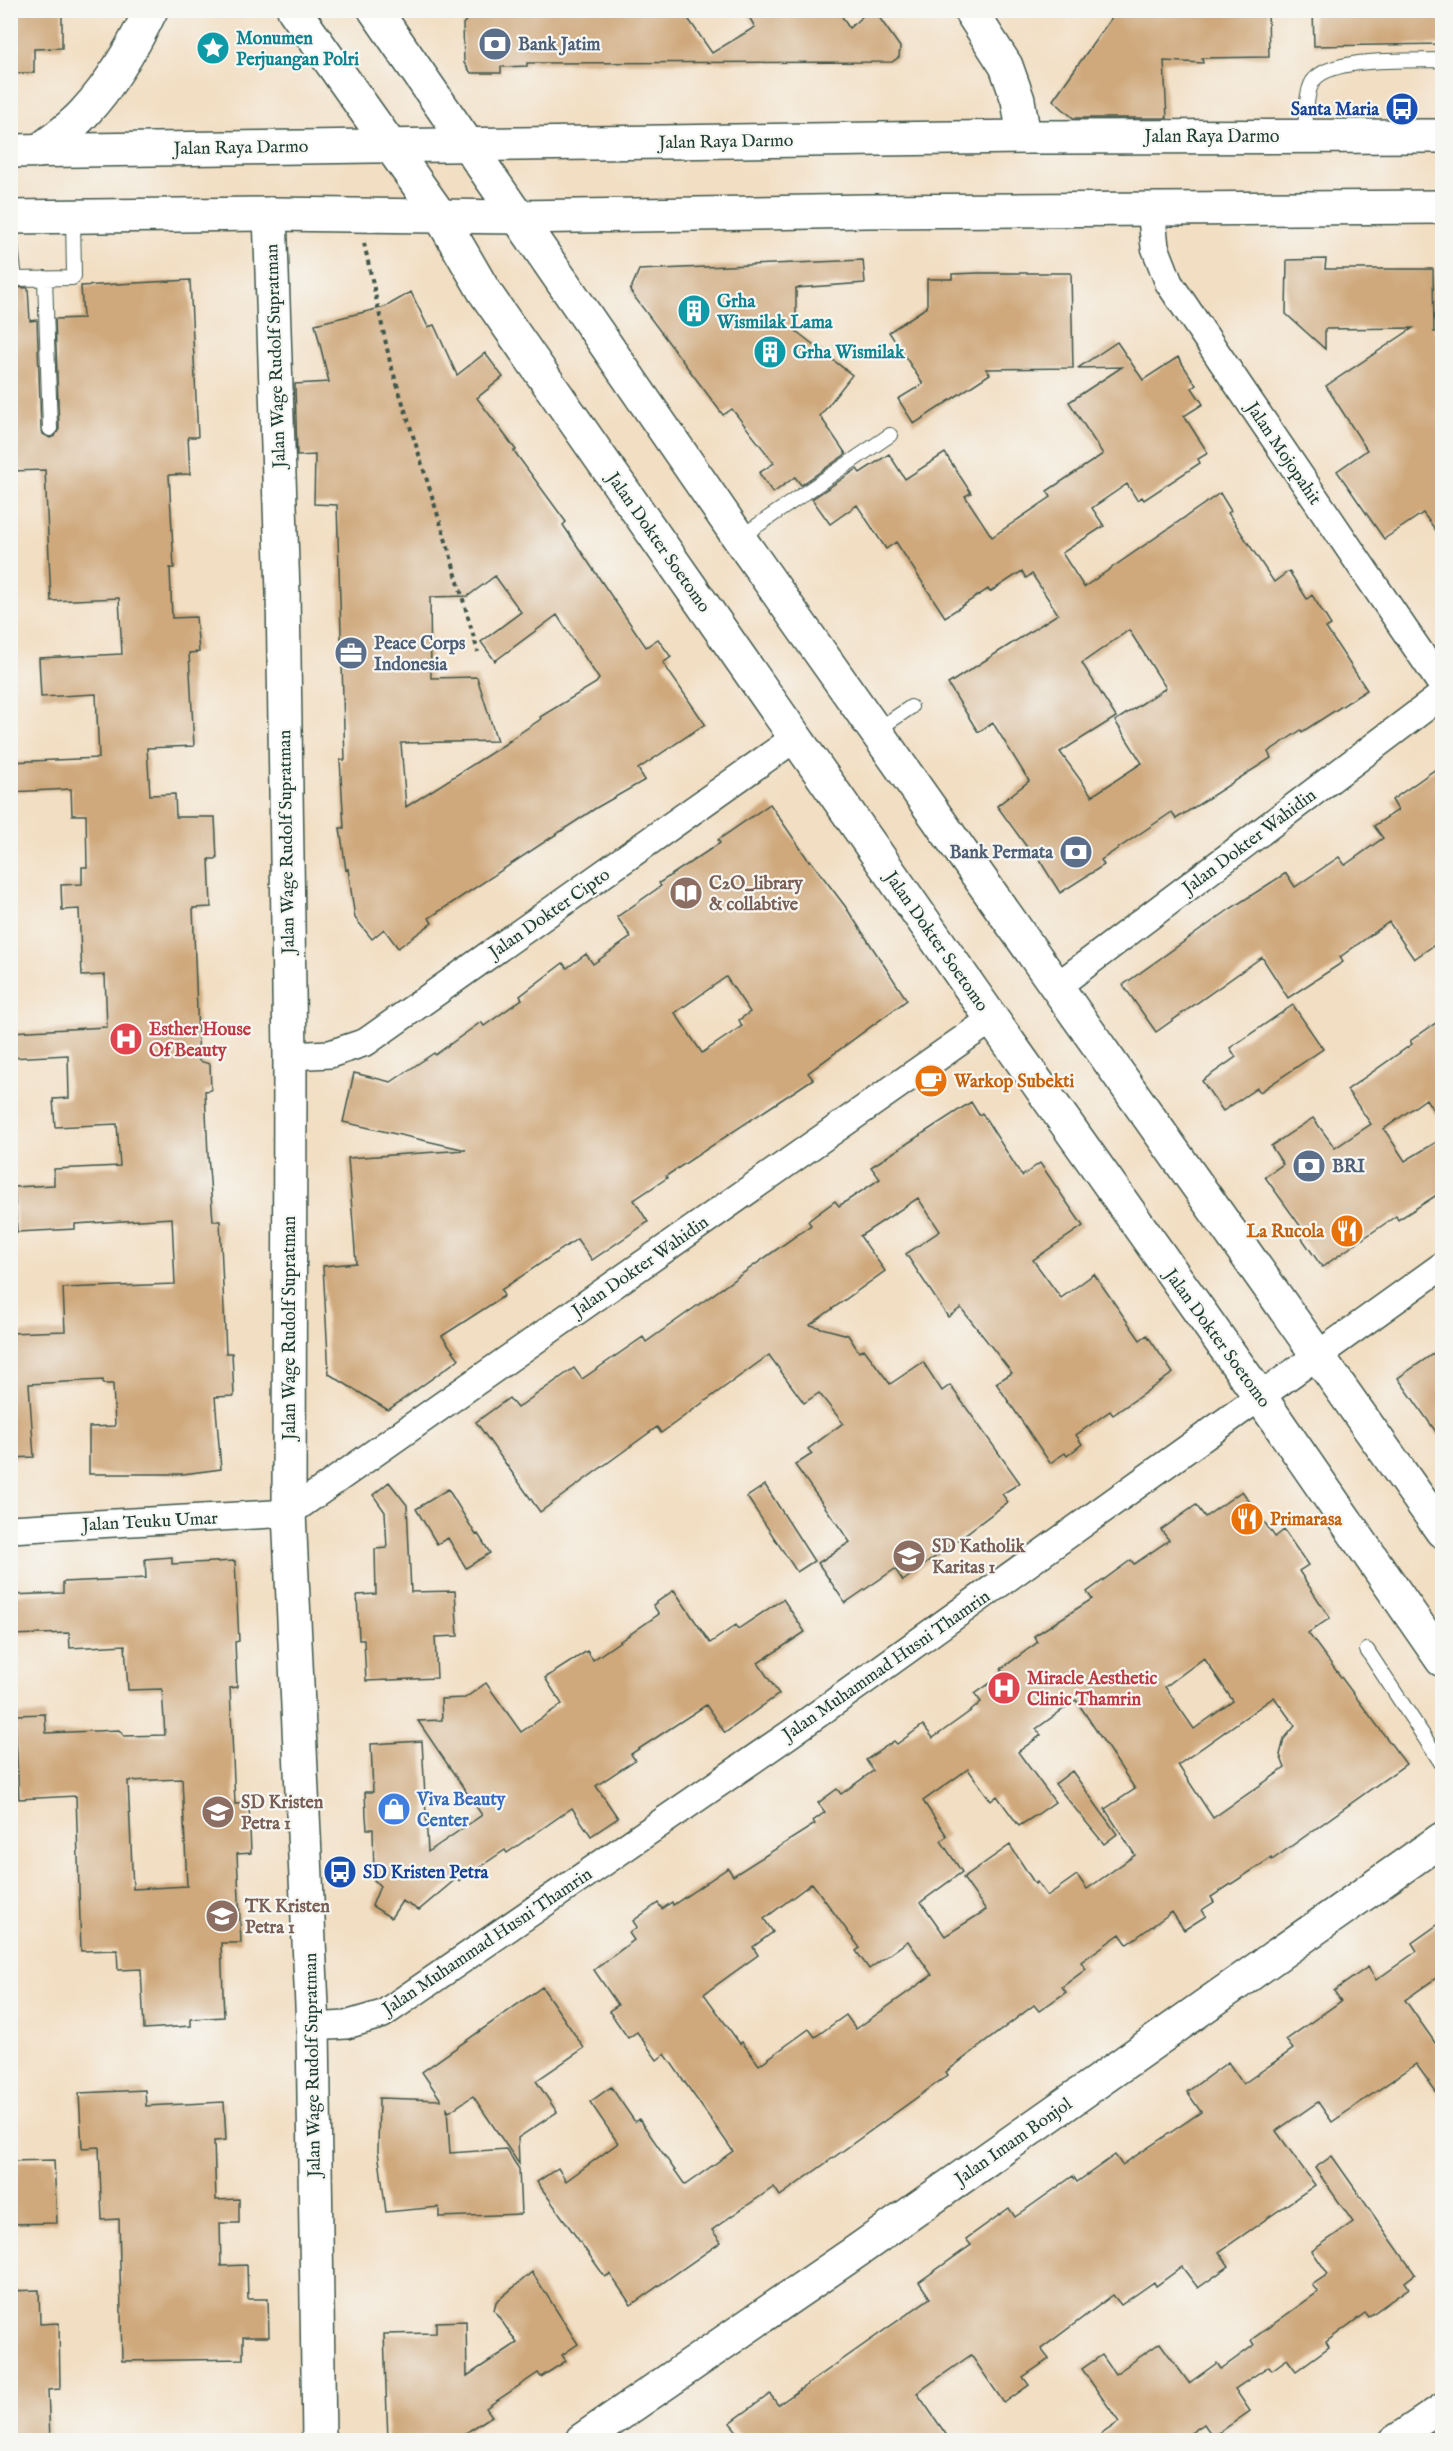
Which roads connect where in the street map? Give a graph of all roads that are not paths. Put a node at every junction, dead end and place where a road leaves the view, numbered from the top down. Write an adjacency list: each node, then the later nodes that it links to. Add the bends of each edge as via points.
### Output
1 (151, 10): 11 (main road, via 113,79 84,114)
2 (294, 10): 10 (main road, Jalan Dokter Soetomo)
3 (375, 10): 9 (main road)
4 (970, 10): 8 (main road, via 1006,66 1018,100)
5 (1443, 60): 7 (lane, via 1358,62 1327,71 1313,81)
6 (1443, 135): 7 (main road, Jalan Raya Darmo)
7 (1305, 136): 8 (main road, Jalan Raya Darmo)
8 (1024, 137): 9 (main road, Jalan Raya Darmo)
9 (468, 144): 10 (main road, Jalan Raya Darmo); 18 (main road)
10 (391, 146): 11 (main road, Jalan Raya Darmo); 17 (main road, Jalan Dokter Soetomo)
11 (25, 151)
12 (1443, 207): 13 (main road)
13 (1151, 209): 18 (main road); 24 (street, Jalan Mojopahit, via 1155,248 1169,283)
14 (270, 214): 15 (main road); 17 (main road); 31 (main road, Jalan Wage Rudolf Supratman, via 283,592)
15 (73, 216): 16 (main road); 20 (lane, via 74,276)
16 (10, 217)
17 (441, 217): 18 (main road); 28 (main road, Jalan Dokter Soetomo, via 484,291)
18 (518, 217): 23 (main road)
19 (10, 238): 20 (lane, via 14,279)
20 (45, 278): 21 (lane)
21 (50, 429)
22 (890, 435): 23 (lane)
23 (739, 538): 27 (main road)
24 (1443, 685)
25 (1443, 695): 29 (street, Jalan Dokter Wahidin)
26 (911, 707): 27 (lane)
27 (876, 730): 29 (main road)
28 (795, 738): 30 (main road, Jalan Dokter Soetomo); 31 (street, Jalan Dokter Cipto, via 366,1042 330,1054)
29 (1056, 987): 33 (main road)
30 (992, 1019): 34 (main road, Jalan Dokter Soetomo); 35 (street, Jalan Dokter Wahidin)
31 (290, 1056): 35 (main road, Jalan Wage Rudolf Supratman)
32 (1443, 1266): 33 (street, Jalan Muhammad Husni Thamrin)
33 (1317, 1355): 34 (street, Jalan Muhammad Husni Thamrin); 37 (main road)
34 (1261, 1398): 39 (main road, Jalan Dokter Soetomo); 42 (street, Jalan Muhammad Husni Thamrin, via 790,1734 383,2014 346,2025)
35 (289, 1513): 36 (street, Jalan Teuku Umar); 42 (main road, Jalan Wage Rudolf Supratman)
36 (10, 1529)
37 (1443, 1531)
38 (1367, 1650): 40 (lane)
39 (1443, 1660)
40 (1443, 1764)
41 (1443, 1839): 45 (main road, Jalan Imam Bonjol)
42 (313, 2027): 44 (main road, Jalan Wage Rudolf Supratman)
43 (1443, 2407): 46 (street)
44 (319, 2440)
45 (582, 2440)
46 (1393, 2440)

